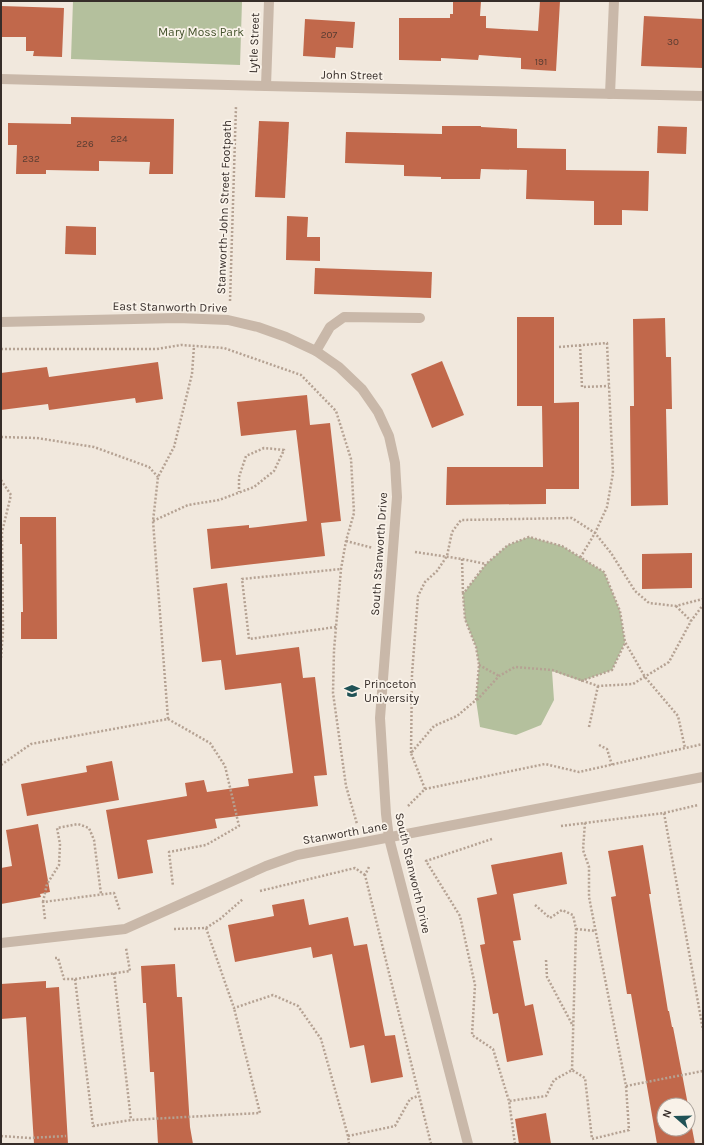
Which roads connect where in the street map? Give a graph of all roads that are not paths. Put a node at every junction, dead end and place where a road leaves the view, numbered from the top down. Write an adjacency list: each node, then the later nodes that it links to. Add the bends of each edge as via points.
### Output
1 (269, 1): 4 (street, Lytle Street)
2 (614, 1): 5 (street)
3 (1, 78): 4 (street, John Street)
4 (266, 86): 5 (street, John Street)
5 (610, 94): 6 (street, John Street)
6 (703, 96)
7 (420, 318): 9 (street, via 344,317 330,328)
8 (1, 322): 9 (street, East Stanworth Drive, via 178,318 228,320 258,327)
9 (316, 351): 10 (street, East Stanworth Drive, via 339,367 362,389 378,412)
10 (388, 436): 12 (street, South Stanworth Drive, via 395,463 397,497 380,718)
11 (703, 777): 12 (street, Stanworth Lane)
12 (389, 838): 13 (street, Stanworth Lane, via 297,855 266,866 125,929); 14 (street, South Stanworth Drive)
13 (1, 943)
14 (468, 1144)

